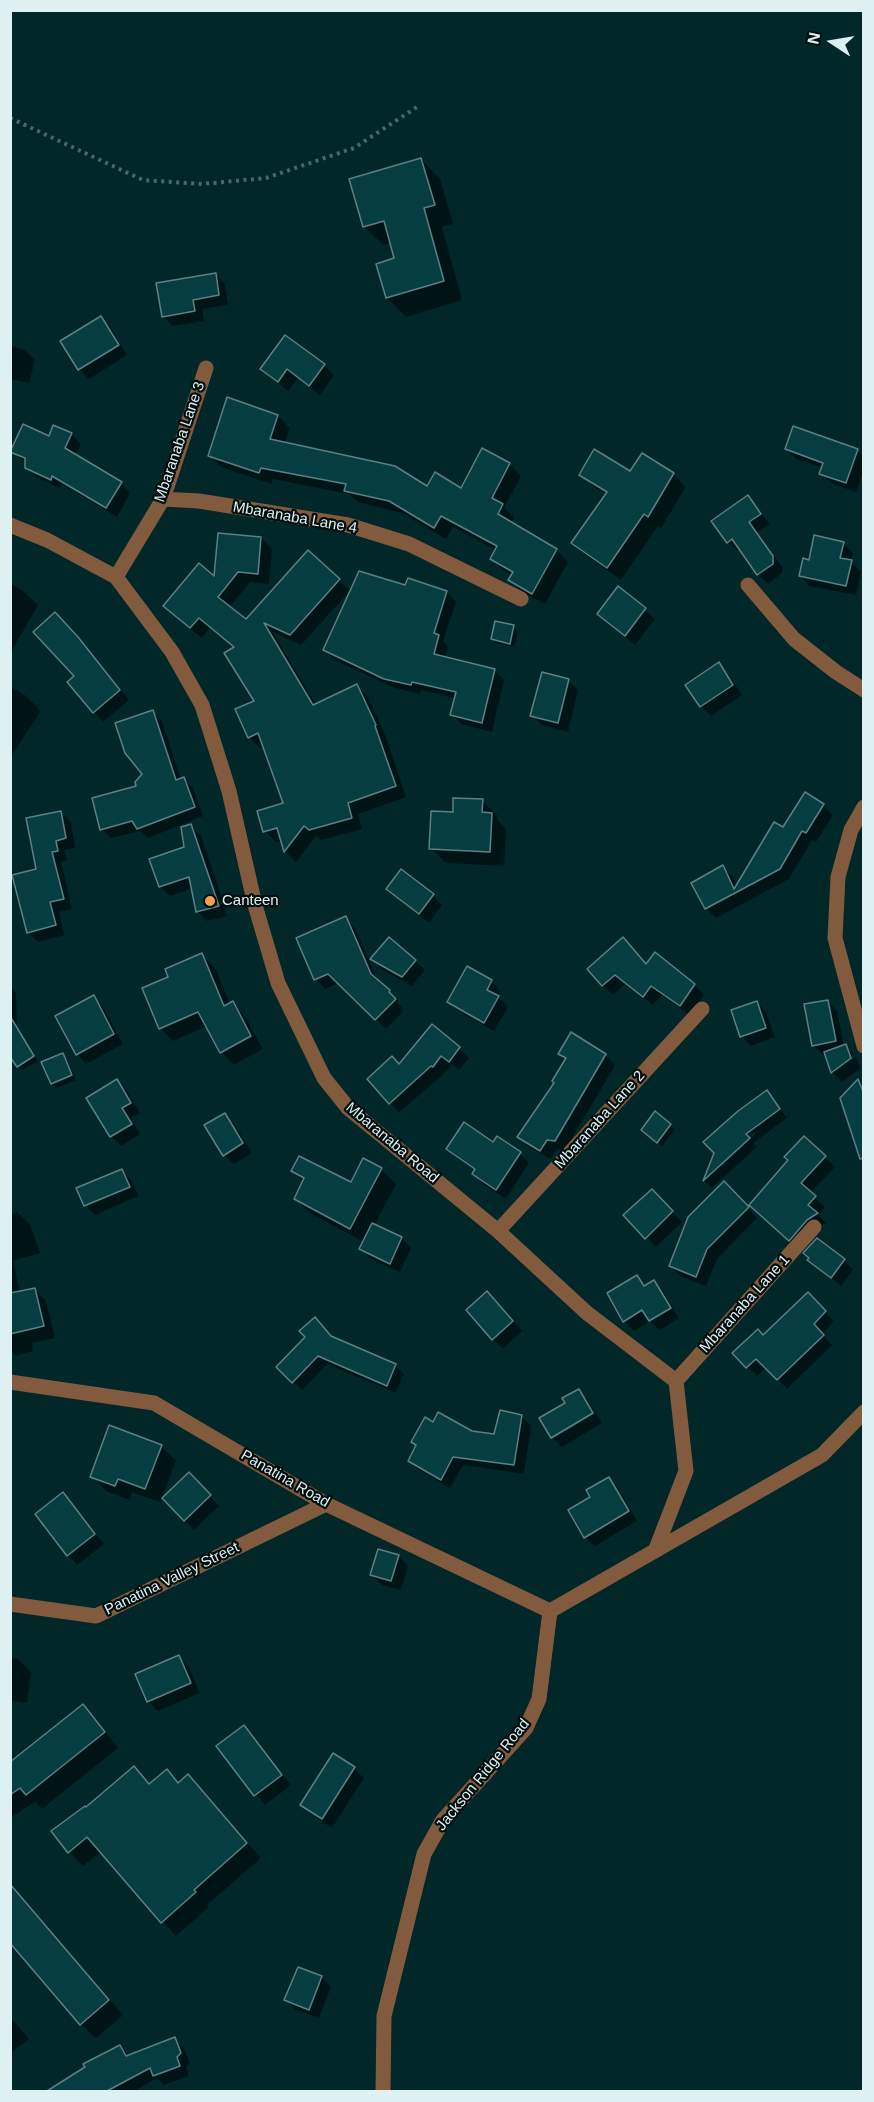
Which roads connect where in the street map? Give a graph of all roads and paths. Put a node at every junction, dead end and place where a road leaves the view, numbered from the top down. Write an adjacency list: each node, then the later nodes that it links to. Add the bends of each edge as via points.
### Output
1 (417, 107): 2 (path, via 354,148 266,178 202,184 143,180)
2 (10, 118)
3 (206, 368): 4 (street, Mbaranaba Lane 3)
4 (163, 499): 6 (street, Mbaranaba Lane 3); 8 (street, Mbaranaba Lane 4, via 199,501 348,525 409,544)
5 (10, 525): 6 (street, Mbaranaba Road)
6 (116, 577): 14 (street, Mbaranaba Road, via 172,651 202,705 229,791 278,983 324,1078 348,1108)
7 (748, 585): 9 (street, via 794,639)
8 (521, 599)
9 (864, 690)
10 (864, 807): 12 (street, via 851,830 838,877 835,938)
11 (702, 1009): 14 (street, Mbaranaba Lane 2)
12 (864, 1046)
13 (814, 1227): 15 (street, Mbaranaba Lane 1)
14 (498, 1231): 15 (street, Mbaranaba Road, via 587,1313)
15 (676, 1381): 19 (street, via 686,1471)
16 (10, 1382): 18 (street, Panatina Road, via 154,1403)
17 (864, 1412): 19 (street, via 822,1455)
18 (326, 1504): 20 (street, Panatina Valley Street, via 96,1616); 21 (street, Panatina Road)
19 (656, 1549): 21 (street)
20 (10, 1604)
21 (550, 1611): 22 (street, Jackson Ridge Road, via 539,1699 526,1728 443,1820 424,1854 384,2016)
22 (383, 2091)

